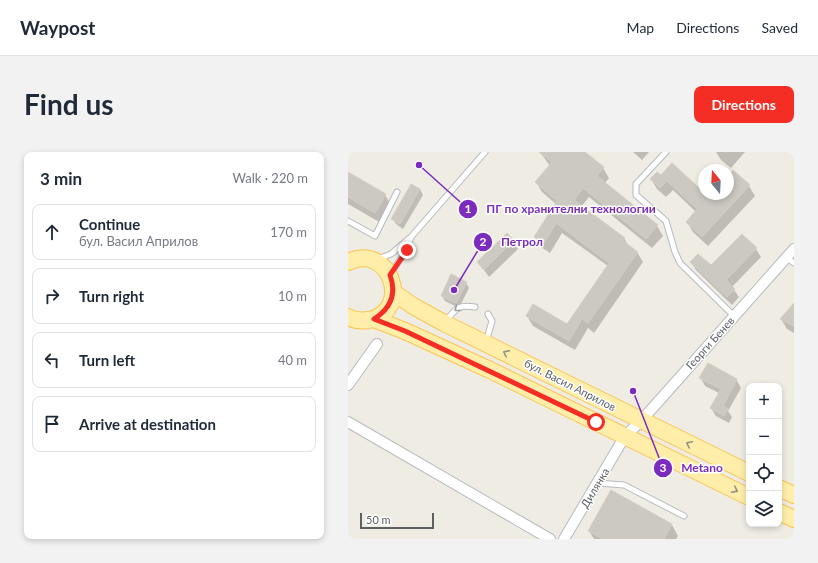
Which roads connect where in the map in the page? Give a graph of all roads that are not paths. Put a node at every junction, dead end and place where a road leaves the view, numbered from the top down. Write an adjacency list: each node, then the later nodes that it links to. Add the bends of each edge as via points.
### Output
1 (485, 152): 5 (lane)
2 (666, 152): 14 (lane, via 636,184 636,195 666,221 680,263)
3 (397, 192): 4 (lane, via 375,236)
4 (348, 221)
5 (411, 237): 8 (lane, via 391,254); 10 (lane, via 407,250)
6 (794, 249): 7 (street, Георги Бенев)
7 (790, 260): 14 (street, Георги Бенев)
8 (374, 261): 9 (main road, via 364,259); 10 (main road, via 383,266)
9 (348, 262)
10 (390, 275): 11 (main road)
11 (394, 292): 16 (main road, via 390,305); 17 (main road, бул. Васил Априлов)
12 (475, 308): 17 (lane, one-way to 17, via 463,305 456,308)
13 (488, 314): 18 (lane, via 492,321)
14 (734, 316): 21 (street, Георги Бенев)
15 (349, 319): 16 (main road)
16 (374, 319): 23 (main road, бул. Васил Априлов, via 405,331)
17 (444, 323): 18 (main road, бул. Васил Априлов)
18 (486, 343): 21 (main road, бул. Васил Априлов, one-way to 18)
19 (377, 344): 20 (street)
20 (348, 385)
21 (641, 421): 23 (street, Георги Бенев); 24 (main road, бул. Васил Априлов, one-way to 21)
22 (348, 422): 32 (street)
23 (625, 436): 25 (street, Дилянка); 28 (main road, бул. Васил Априлов, one-way to 28)
24 (746, 472)
25 (598, 483): 30 (lane, via 624,485); 33 (street, Дилянка)
26 (782, 489): 27 (main road)
27 (794, 495)
28 (746, 496)
29 (782, 513): 31 (main road)
30 (684, 516)
31 (794, 519)
32 (550, 539)
33 (564, 539)

